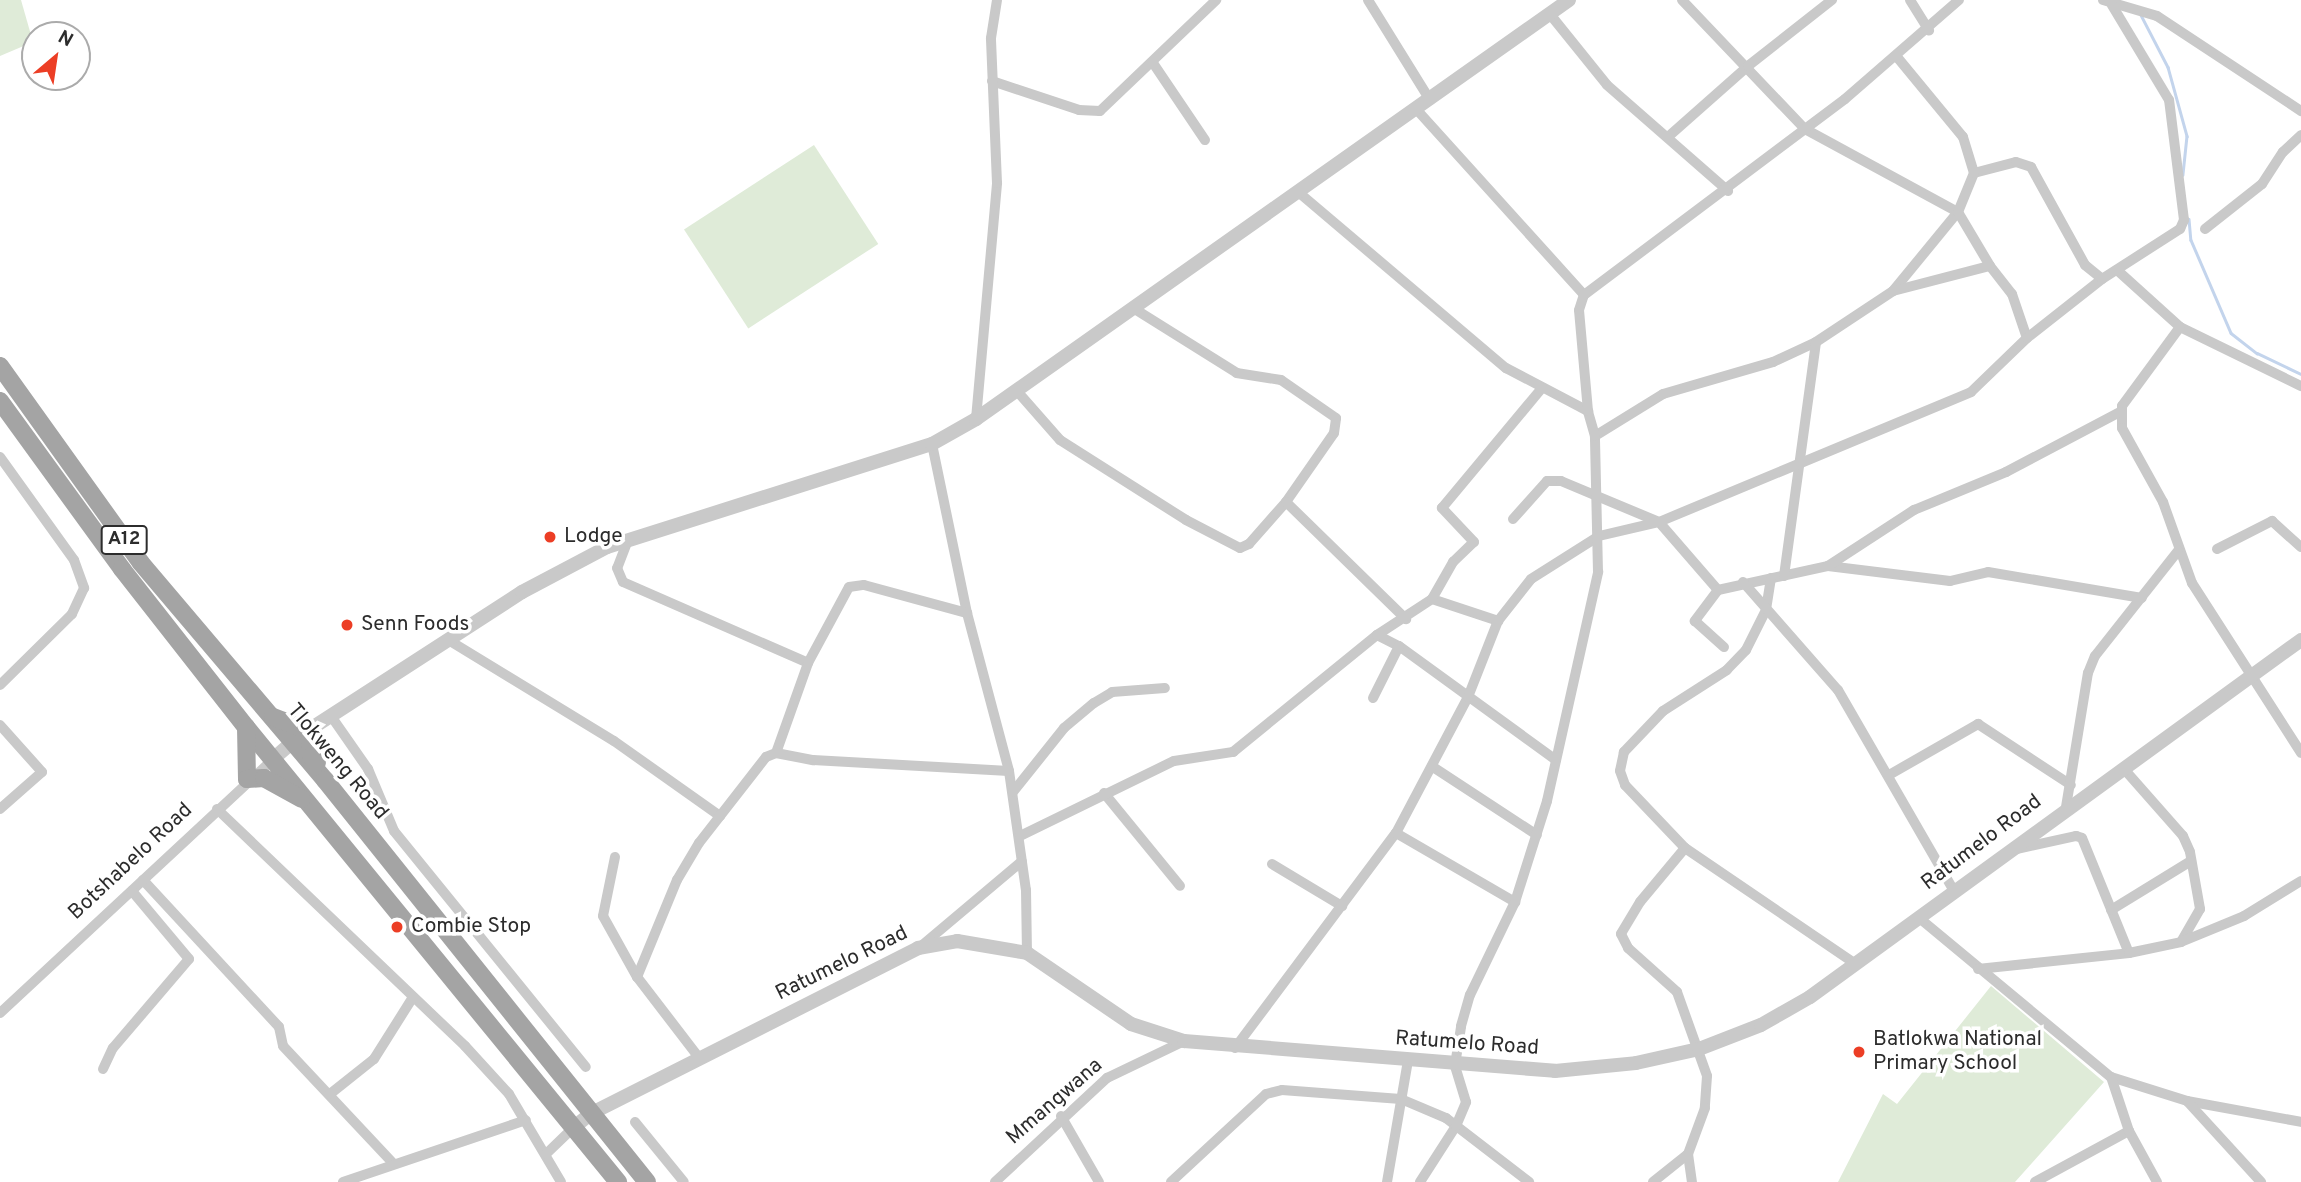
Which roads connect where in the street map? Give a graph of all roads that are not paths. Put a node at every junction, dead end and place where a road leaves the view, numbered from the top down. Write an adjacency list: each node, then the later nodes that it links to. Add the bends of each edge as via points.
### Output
1 (997, 0): 15 (street)
2 (1216, 0): 13 (street)
3 (1368, 0): 16 (street)
4 (1569, 0): 10 (street, Botshabelo Road)
5 (1682, 0): 14 (street)
6 (1832, 0): 14 (street)
7 (1910, 0): 11 (street)
8 (1959, 0): 11 (street)
9 (2107, 3): 18 (street, via 2135,6 2157,16); 29 (street, via 2169,100 2184,220 2178,232)
10 (1549, 13): 16 (street, Botshabelo Road); 21 (street, via 1600,77)
11 (1929, 30): 12 (street)
12 (1898, 57): 19 (street); 23 (street, via 1963,137)
13 (1153, 63): 15 (street, via 1105,108 1088,113); 22 (street)
14 (1748, 66): 19 (street); 21 (street)
15 (992, 81): 44 (street, via 997,183)
16 (1430, 100): 17 (street, Botshabelo Road)
17 (1417, 110): 24 (street, Botshabelo Road); 32 (street)
18 (2301, 111)
19 (1805, 129): 25 (street); 26 (street)
20 (2301, 135): 27 (street, via 2262,184)
21 (1669, 136): 25 (street)
22 (1205, 140)
23 (1974, 173): 26 (street); 30 (street, via 2015,162 2031,167 2085,265)
24 (1297, 191): 33 (street, Botshabelo Road); 39 (street, via 1506,368)
25 (1728, 191): 32 (street)
26 (1958, 212): 28 (street); 31 (street)
27 (2205, 229)
28 (1990, 266): 31 (street); 35 (street, via 2012,295)
29 (2117, 270): 30 (street); 34 (street)
30 (2102, 279): 35 (street)
31 (1893, 291): 36 (street)
32 (1584, 295): 42 (street, via 1579,310)
33 (1133, 308): 40 (street, Botshabelo Road); 50 (street, via 1237,373 1281,380 1334,415 1334,433)
34 (2180, 327): 38 (street); 43 (street)
35 (2027, 338): 48 (street, via 1971,392)
36 (1816, 342): 45 (street, via 1773,362 1663,394); 48 (street)
37 (0, 366): 80 (main road, Tlokweng Road / A12, via 141,563)
38 (2301, 386)
39 (1542, 388): 42 (street); 64 (street, via 1442,508 1474,542 1453,562)
40 (1017, 391): 44 (street, Botshabelo Road); 50 (street, via 1060,440 1186,520 1241,548)
41 (0, 401): 83 (main road, A12, via 122,569)
42 (1588, 411): 45 (street)
43 (2120, 412): 57 (street, via 2122,428 2163,502); 58 (street, via 2006,472 1914,510)
44 (976, 419): 46 (street, Botshabelo Road)
45 (1595, 436): 49 (street)
46 (932, 444): 54 (street, Botshabelo Road); 66 (street)
47 (0, 457): 76 (street, via 74,560 84,588 72,614)
48 (1802, 462): 52 (street); 59 (street)
49 (1598, 494): 51 (street, via 1547,481); 52 (street); 53 (street)
50 (1286, 502): 67 (street)
51 (1513, 519)
52 (1659, 522): 53 (street); 62 (street)
53 (1599, 536): 68 (street, via 1531,579); 89 (street, via 1598,572)
54 (628, 540): 70 (street, Botshabelo Road, via 522,592); 74 (street, via 617,568 623,582)
55 (2301, 547): 56 (street, via 2272,522)
56 (2217, 549)
57 (2178, 551): 63 (street); 75 (street, via 2192,583)
58 (1828, 566): 59 (street); 63 (street, via 1950,581 1988,572)
59 (1784, 576): 60 (street)
60 (1772, 578): 61 (street); 65 (street)
61 (1743, 582): 62 (street); 65 (street)
62 (1718, 590): 73 (street, via 1695,621)
63 (2142, 598): 96 (street, via 2095,656 2088,673)
64 (1432, 599): 67 (street); 68 (street)
65 (1766, 610): 93 (street, via 1838,690); 107 (street, via 1754,638 1727,670 1663,711 1620,761 1625,785)
66 (967, 613): 74 (street, via 853,584); 92 (street)
67 (1406, 619): 69 (street)
68 (1498, 621): 78 (street)
69 (1377, 635): 72 (street); 98 (street, via 1233,752 1174,761)
70 (450, 640): 81 (street, Botshabelo Road); 103 (street, via 614,741)
71 (2301, 640): 75 (street, Ratumelo Road)
72 (1399, 646): 78 (street); 79 (street)
73 (1724, 647)
74 (808, 663): 87 (street)
75 (2251, 676): 86 (street); 91 (street, Ratumelo Road)
76 (0, 685)
77 (1165, 688): 97 (street, via 1111,692 1064,728)
78 (1468, 697): 89 (street); 90 (street)
79 (1373, 698)
80 (261, 705): 84 (main road, via 276,720); 85 (main road, Tlokweng Road / A12)
81 (331, 716): 84 (street, Botshabelo Road); 137 (street, via 368,769 394,831)
82 (0, 725): 101 (street, via 42,772)
83 (246, 727): 88 (main road, A12); 94 (main road)
84 (309, 731): 85 (street, Botshabelo Road); 95 (main road, via 311,756)
85 (290, 742): 88 (street, Botshabelo Road); 95 (main road, Tlokweng Road / A12)
86 (2301, 752)
87 (776, 753): 92 (street, via 813,760); 103 (street, via 765,757)
88 (273, 759): 94 (street, Botshabelo Road); 99 (main road, A12)
89 (1556, 760): 105 (street)
90 (1433, 767): 104 (street); 105 (street)
91 (2124, 769): 100 (street, Ratumelo Road); 111 (street, via 2183,836)
92 (1009, 771): 97 (street)
93 (1889, 775): 96 (street, via 1978,724); 117 (street)
94 (247, 779): 99 (main road, via 264,778 296,798); 102 (street, Botshabelo Road)
95 (325, 780): 143 (main road, Tlokweng Road / A12)
96 (2071, 785): 100 (street)
97 (1013, 792): 106 (street)
98 (1104, 793): 106 (street); 115 (street)
99 (309, 800): 149 (main road, A12)
100 (2066, 807): 108 (street, Ratumelo Road)
101 (0, 809)
102 (217, 809): 113 (street, Botshabelo Road); 129 (street)
103 (720, 816): 128 (street, via 677,880)
104 (1396, 833): 118 (street); 119 (street)
105 (1537, 835): 118 (street)
106 (1020, 836): 110 (street)
107 (1685, 848): 126 (street); 133 (street, via 1640,902 1621,934 1628,947 1677,992)
108 (2011, 850): 117 (street, Ratumelo Road); 120 (street, via 2080,836)
109 (615, 857): 128 (street, via 603,916)
110 (1023, 861): 123 (street); 124 (street)
111 (2191, 861): 120 (street); 122 (street, via 2200,909)
112 (1272, 864): 119 (street)
113 (143, 880): 116 (street, Botshabelo Road); 140 (street, via 279,1027 283,1046)
114 (2301, 881): 122 (street, via 2244,916)
115 (1180, 886)
116 (132, 891): 130 (street, Botshabelo Road); 138 (street, via 189,959 113,1048)
117 (1954, 891): 121 (street, Ratumelo Road)
118 (1515, 902): 136 (street, via 1470,995)
119 (1342, 906): 132 (street)
120 (2112, 910): 125 (street)
121 (1918, 917): 126 (street, Ratumelo Road); 127 (street)
122 (2181, 942): 125 (street)
123 (918, 948): 124 (street, Ratumelo Road, via 978,942); 134 (street, Ratumelo Road)
124 (1027, 953): 131 (street, Ratumelo Road, via 1131,1024)
125 (2129, 953): 127 (street)
126 (1856, 964): 133 (street, Ratumelo Road, via 1761,1026)
127 (1979, 969): 139 (street)
128 (637, 977): 134 (street)
129 (413, 997): 140 (street, via 374,1059); 145 (street, via 465,1046)
130 (0, 1013)
131 (1184, 1041): 132 (street, Ratumelo Road); 144 (street, Mmangwana, via 1107,1079)
132 (1235, 1048): 135 (street, Ratumelo Road)
133 (1699, 1049): 136 (street, Ratumelo Road, via 1636,1063 1555,1071); 152 (street, via 1709,1086)
134 (700, 1059): 143 (street, Ratumelo Road)
135 (1408, 1060): 136 (street, Ratumelo Road); 141 (street)
136 (1455, 1065): 148 (street, via 1466,1099)
137 (586, 1067)
138 (103, 1069)
139 (2111, 1077): 142 (street); 150 (street)
140 (330, 1094): 153 (street)
141 (1401, 1099): 148 (street); 162 (street, via 1320,1090 1273,1091); 163 (street)
142 (2187, 1101): 147 (street); 170 (street)
143 (590, 1114): 149 (street, Ratumelo Road); 158 (main road, Tlokweng Road / A12)
144 (1061, 1116): 160 (street, Mmangwana); 161 (street)
145 (526, 1119): 151 (street); 153 (street)
146 (635, 1122): 159 (street)
147 (2301, 1122)
148 (1457, 1126): 164 (street); 165 (street)
149 (573, 1128): 151 (street); 157 (main road, A12)
150 (2129, 1131): 168 (street); 169 (street)
151 (546, 1154): 156 (street)
152 (1688, 1154): 166 (street); 167 (street)
153 (394, 1164): 154 (street)
154 (368, 1178): 155 (street)
155 (343, 1182)
156 (561, 1182)
157 (618, 1182)
158 (647, 1182)
159 (684, 1182)
160 (995, 1182)
161 (1099, 1182)
162 (1171, 1182)
163 (1387, 1182)
164 (1420, 1182)
165 (1529, 1182)
166 (1653, 1182)
167 (1692, 1182)
168 (2036, 1182)
169 (2157, 1182)
170 (2261, 1182)

